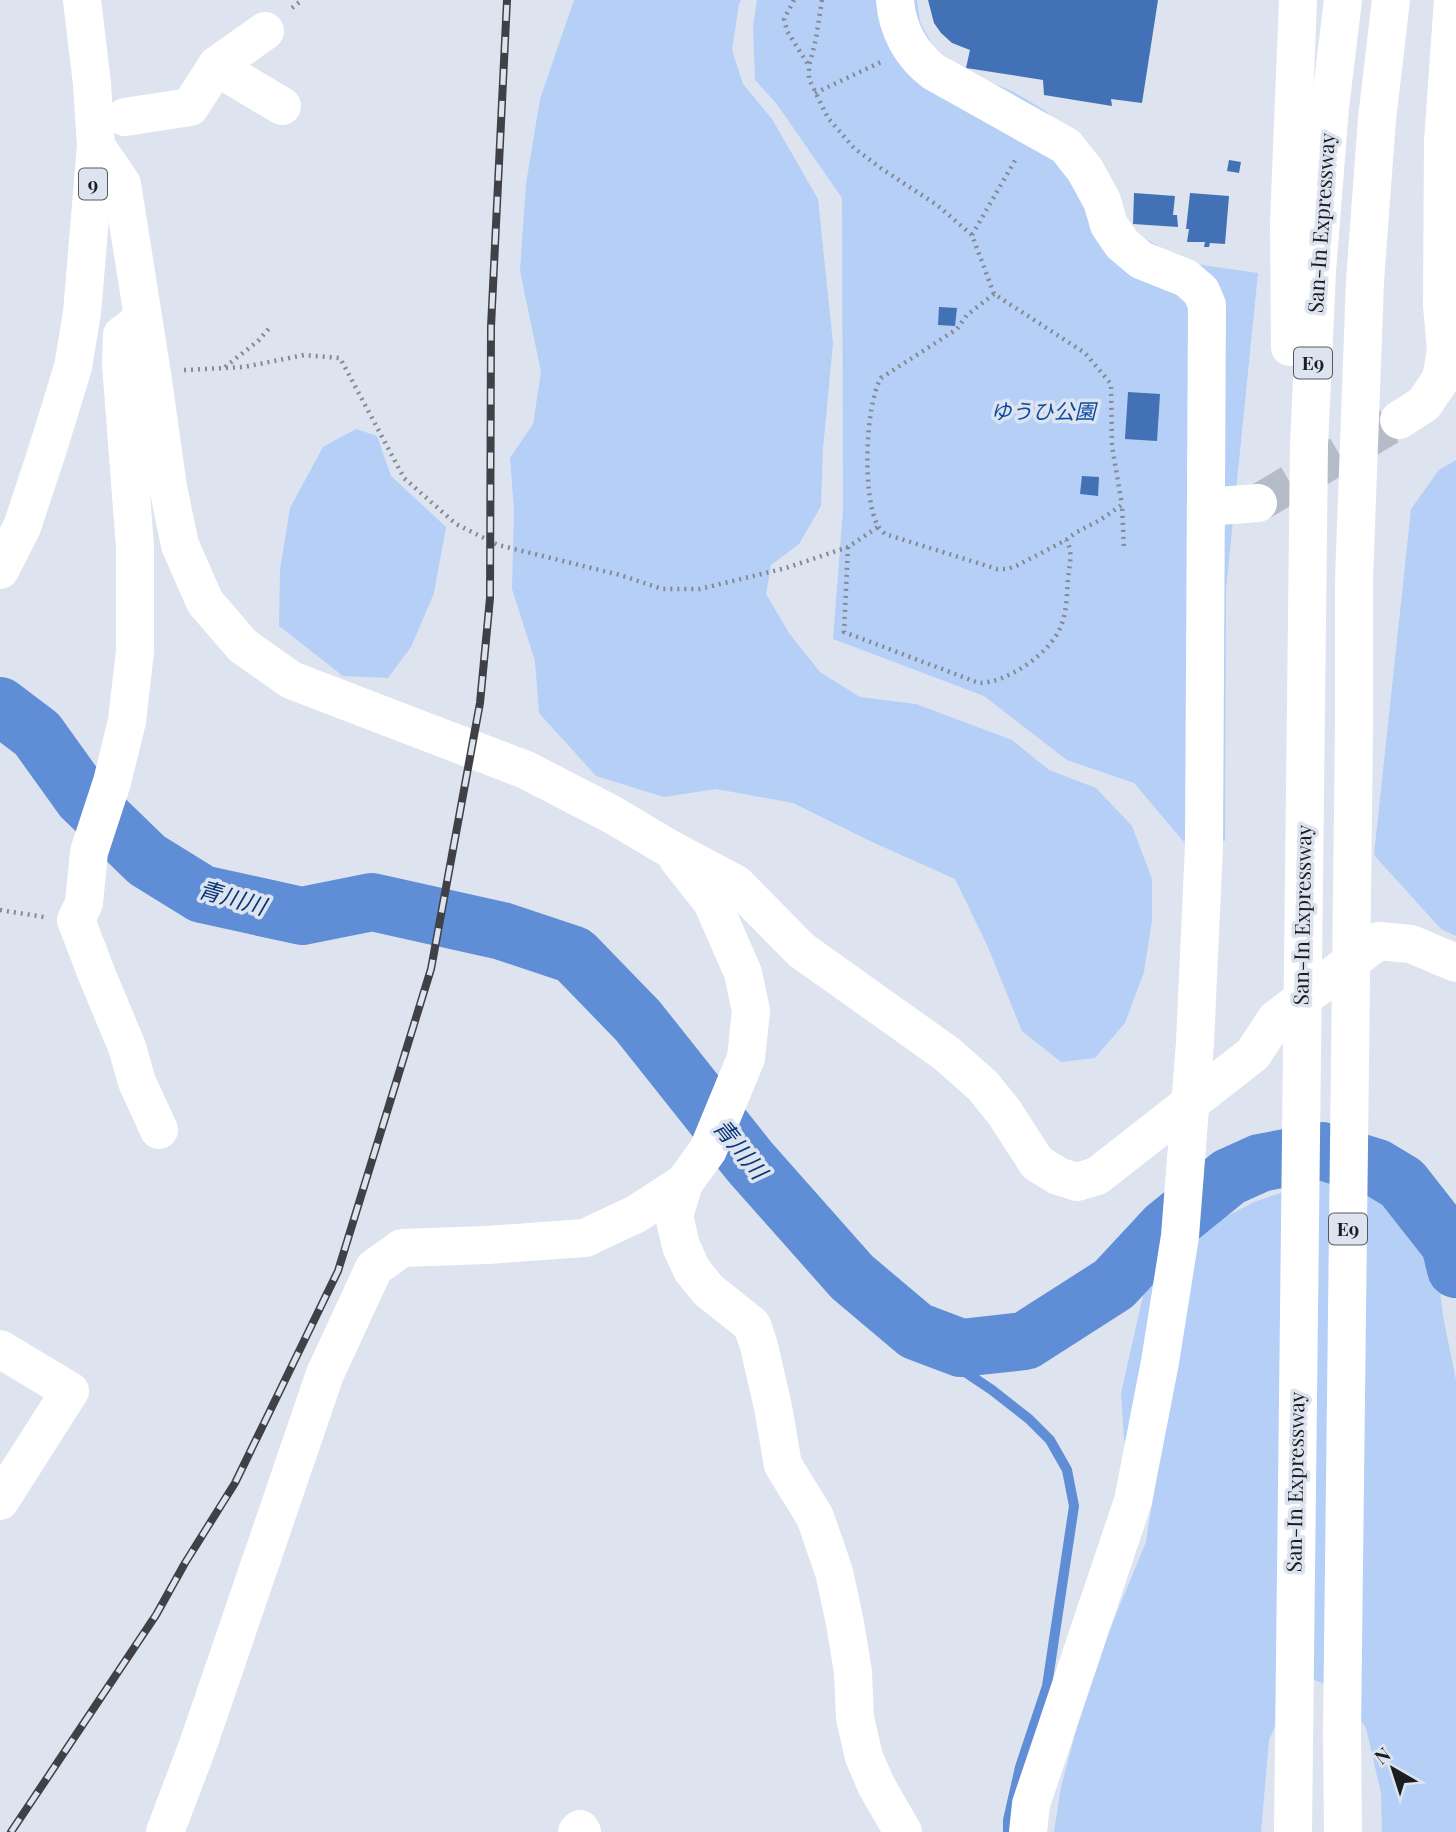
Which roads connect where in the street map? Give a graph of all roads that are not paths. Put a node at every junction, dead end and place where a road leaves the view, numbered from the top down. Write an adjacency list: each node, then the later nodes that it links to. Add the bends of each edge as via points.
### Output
1 (82, 0): 11 (main road, 9)
2 (895, 0): 15 (main road, via 900,26 921,62 1066,146 1085,170 1122,244 1141,260 1186,278 1201,291 1207,305)
3 (1298, 0): 17 (main road, via 1289,317)
4 (1343, 0): 17 (main road, San-In Expressway / E9, via 1317,271 1309,445)
5 (1391, 0): 28 (main road, E9, via 1365,281 1354,580)
6 (1453, 0): 13 (main road, via 1443,141 1446,350 1441,379 1424,404)
7 (265, 31): 8 (main road)
8 (218, 65): 9 (main road); 10 (main road, via 190,107)
9 (282, 106)
10 (125, 117)
11 (96, 146): 12 (main road, via 122,184); 16 (main road, 9, via 73,367 22,527)
12 (142, 320): 18 (main road, via 180,545 205,601 243,646 291,680 526,770); 20 (main road, via 122,335 121,364 135,547 135,651 127,721 89,852 84,903 76,920)
13 (1399, 420)
14 (1258, 503): 15 (main road)
15 (1206, 507): 26 (main road, via 1204,846 1180,1236 1133,1501 1031,1804)
16 (0, 570)
17 (1307, 688): 27 (main road, San-In Expressway / E9)
18 (670, 849): 19 (main road, via 736,884 801,950 947,1054 983,1086 1037,1163 1077,1181 1097,1176 1166,1124 1253,1054 1276,1019 1378,941 1411,944); 21 (main road, via 712,902 743,973 751,1011 746,1058 708,1150)
19 (1456, 963)
20 (159, 1130)
21 (684, 1183): 24 (main road, via 636,1214 585,1238 402,1248 374,1268 325,1374); 25 (main road, via 674,1216 681,1246 708,1290 752,1325 760,1346 783,1465 815,1517 834,1572 864,1757)
22 (0, 1349): 23 (main road, via 70,1391)
23 (0, 1501)
24 (165, 1832)
25 (903, 1832)
26 (1028, 1832)
27 (1293, 1832)
28 (1343, 1832)

